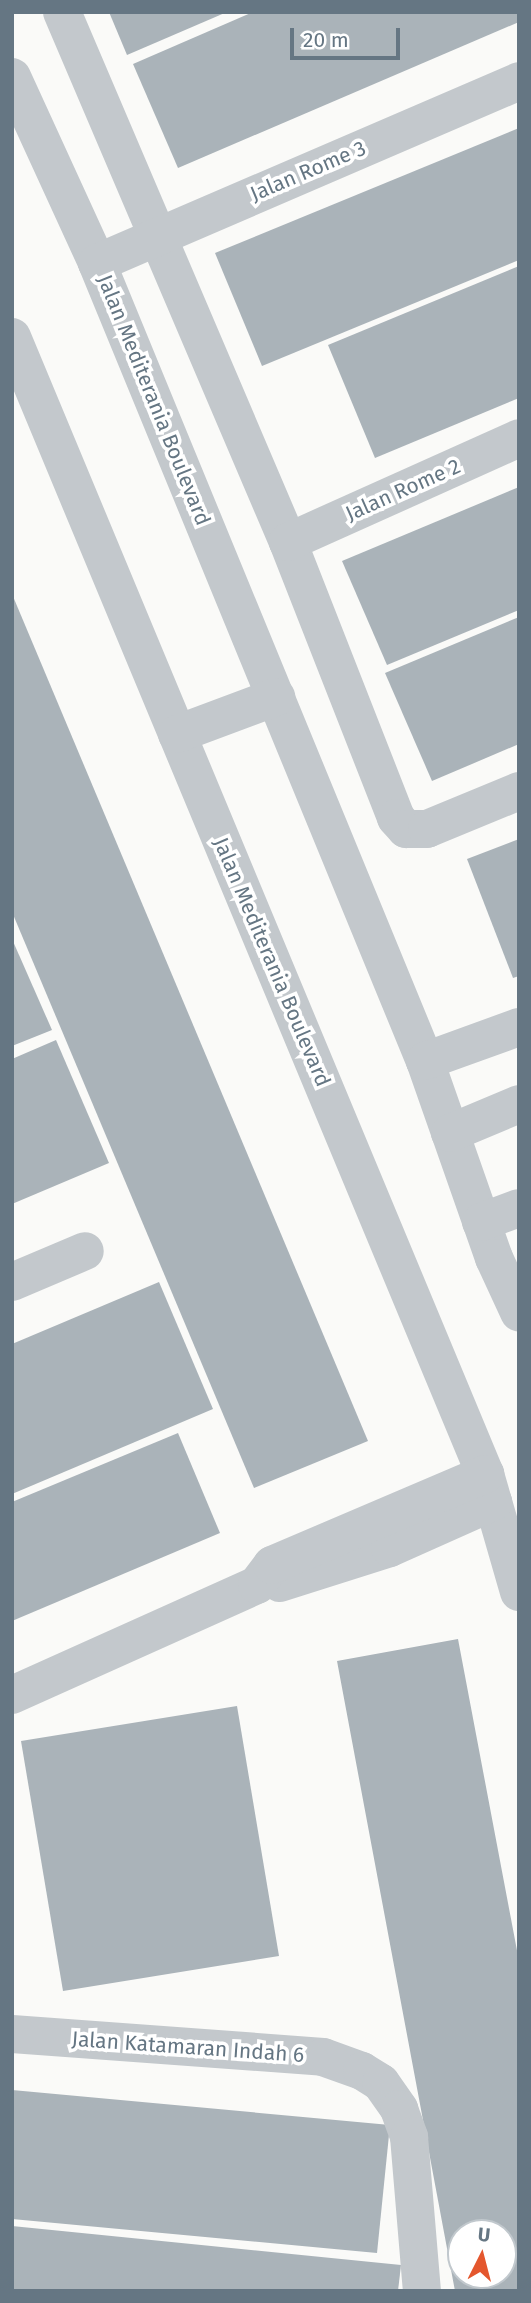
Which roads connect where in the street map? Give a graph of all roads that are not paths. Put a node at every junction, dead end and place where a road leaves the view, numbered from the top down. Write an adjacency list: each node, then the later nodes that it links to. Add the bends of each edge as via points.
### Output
1 (62, 12): 5 (street)
2 (12, 77): 4 (street, Jalan Mediterania Boulevard)
3 (519, 81): 5 (street, Jalan Rome 3)
4 (23, 132): 6 (street, Jalan Mediterania Boulevard)
5 (159, 235): 6 (street, Jalan Rome 3); 9 (street)
6 (97, 263): 10 (street, Jalan Mediterania Boulevard)
7 (12, 337): 11 (street, Jalan Mediterania Boulevard)
8 (519, 438): 9 (street, Jalan Rome 2)
9 (288, 542): 12 (street, via 390,805 407,828 427,830)
10 (276, 697): 11 (street); 14 (street, Jalan Mediterania Boulevard)
11 (177, 734): 22 (street, Jalan Mediterania Boulevard)
12 (519, 791)
13 (519, 1027): 14 (street)
14 (425, 1061): 16 (street, Jalan Mediterania Boulevard)
15 (519, 1104): 16 (street)
16 (450, 1133): 18 (street, Jalan Mediterania Boulevard)
17 (519, 1208): 18 (street)
18 (481, 1222): 21 (street, Jalan Mediterania Boulevard)
19 (85, 1251): 20 (street)
20 (12, 1282)
21 (519, 1312)
22 (489, 1488): 23 (street, Jalan Mediterania Boulevard); 24 (street, via 390,1548 284,1583 257,1585)
23 (519, 1592)
24 (12, 1695)
25 (12, 2034): 26 (street, Jalan Katamaran Indah 6, via 323,2057 362,2071 380,2083 399,2109 408,2137)
26 (422, 2291)

